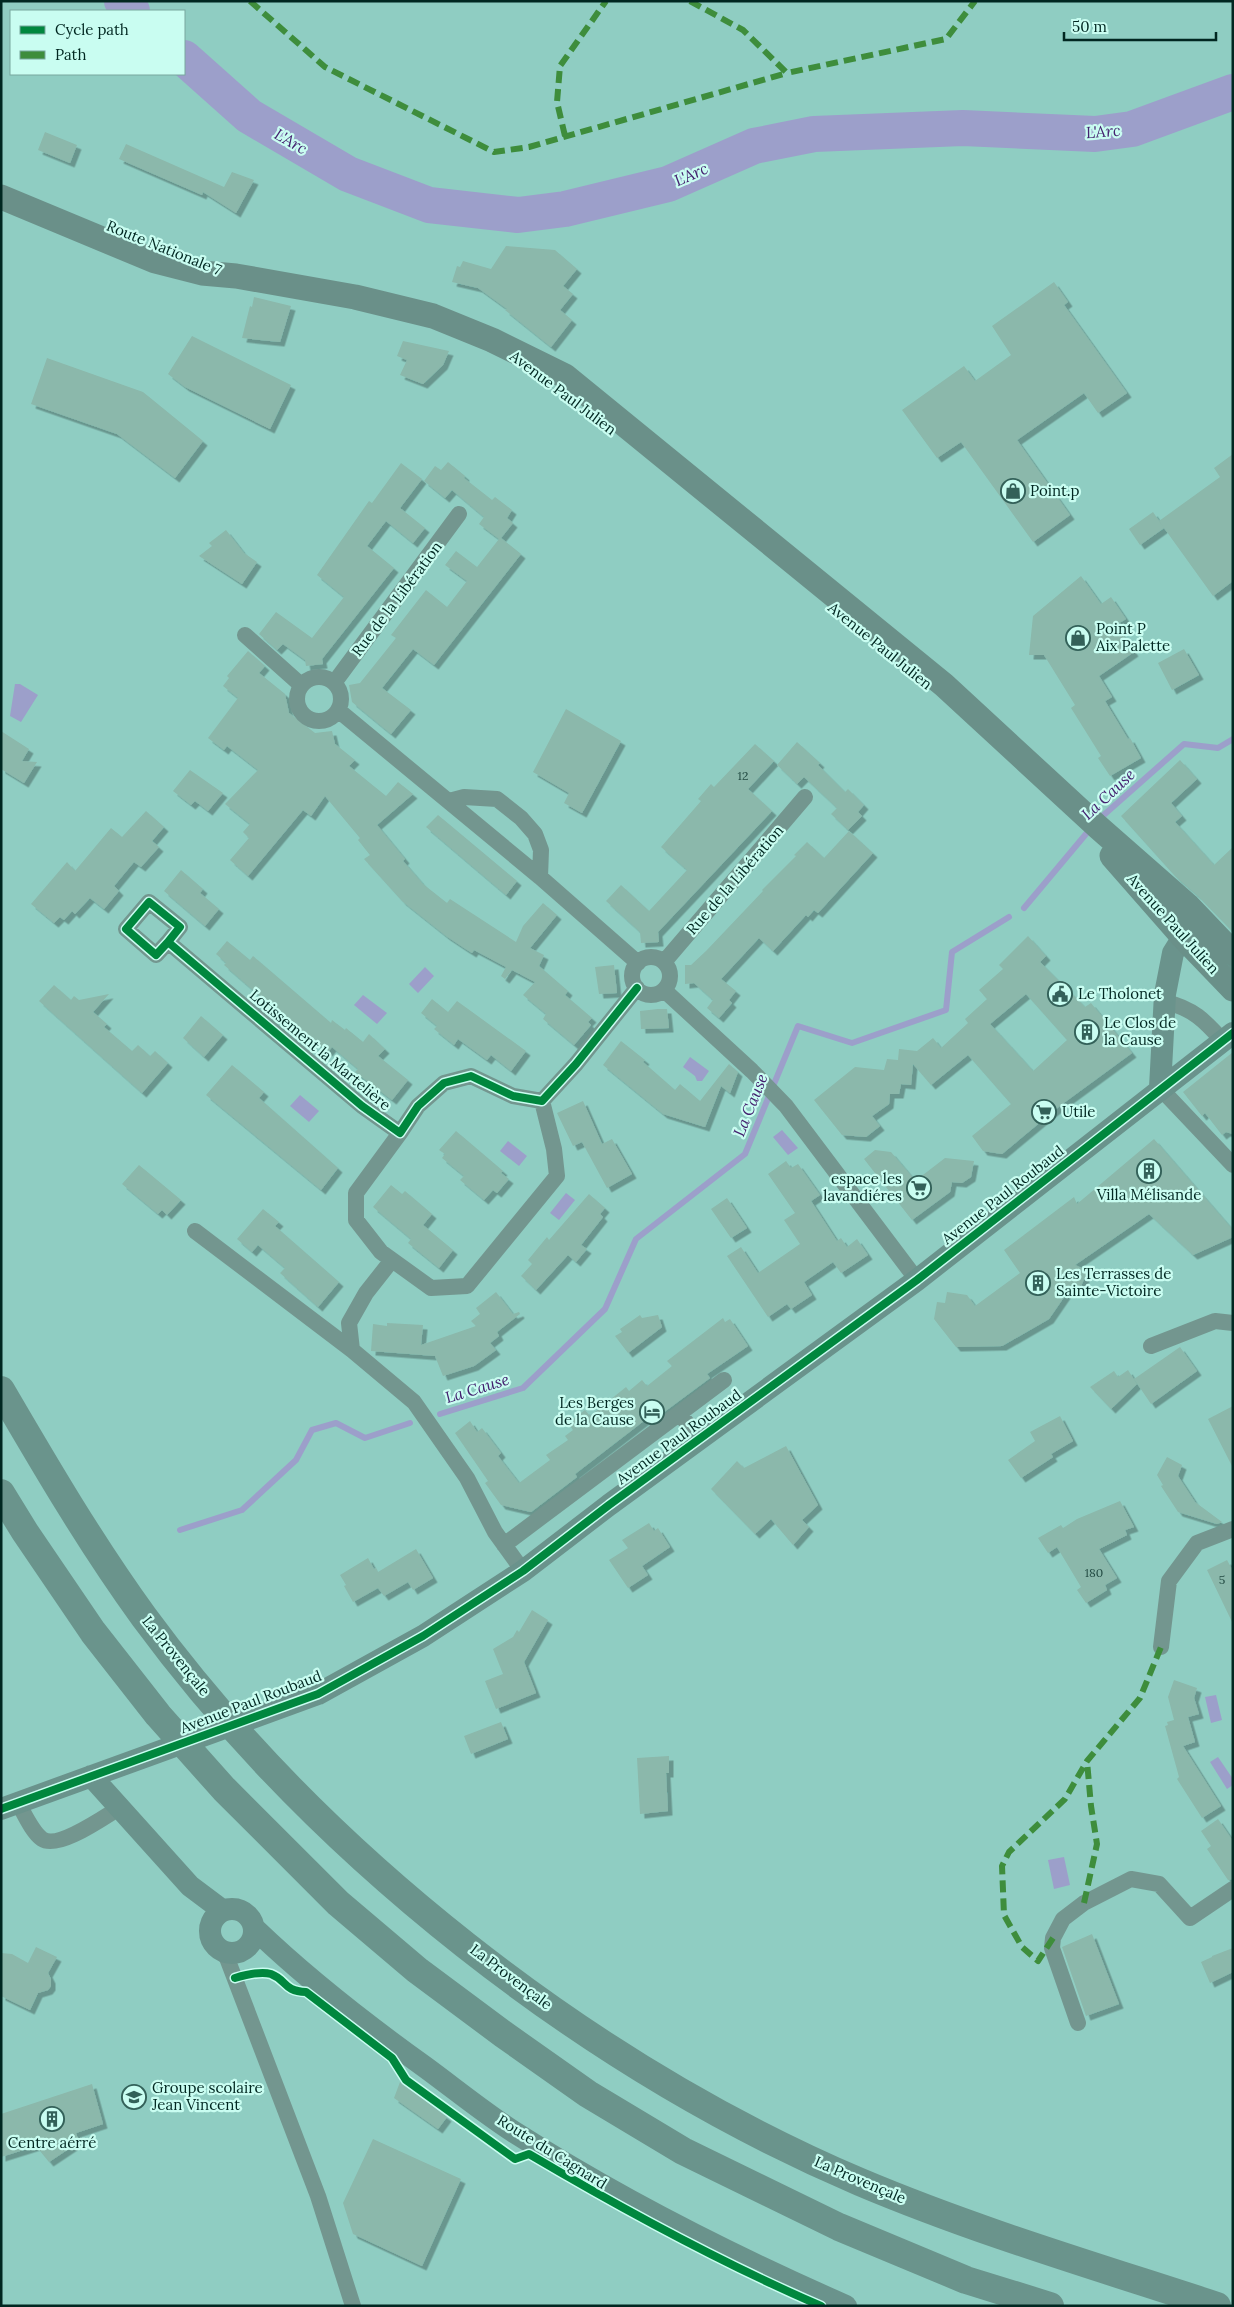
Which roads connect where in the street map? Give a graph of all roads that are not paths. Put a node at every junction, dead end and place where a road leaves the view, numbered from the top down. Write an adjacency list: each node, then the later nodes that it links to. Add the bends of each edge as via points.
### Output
1 (1, 180): 3 (main road, Route Nationale 7)
2 (1, 197): 3 (main road, Route Nationale 7, via 155,261 202,273)
3 (236, 276): 11 (main road, Avenue Paul Julien, via 433,316 492,340 564,376 944,685)
4 (460, 514): 6 (street, Rue de la Libération)
5 (245, 635): 7 (street)
6 (334, 683): 7 (street, via 321,677 307,680); 8 (street, via 340,696)
7 (301, 686): 8 (street, via 298,706 306,718 320,721)
8 (338, 710): 10 (street)
9 (805, 797): 16 (street, Rue de la Libération)
10 (449, 801): 12 (street); 12 (street, via 464,797 497,799 521,818 535,834 540,850)
11 (1095, 829): 13 (main road, Avenue Paul Julien); 15 (main road, Avenue Paul Julien, via 1188,906)
12 (540, 876): 17 (street)
13 (1183, 937): 18 (street, via 1200,938); 20 (main road, Avenue Paul Julien); 22 (street, via 1173,953)
14 (168, 942): 26 (street, Lotissement la Martelière, via 362,1106)
15 (1233, 953)
16 (664, 962): 17 (street, via 646,957); 21 (street, via 670,979)
17 (638, 963): 19 (street, via 632,976)
18 (1233, 970)
19 (637, 988): 21 (street, via 647,994); 25 (street)
20 (1233, 989)
21 (664, 990): 30 (street, via 786,1106)
22 (1165, 1002): 23 (street, via 1202,1017); 24 (street)
23 (1228, 1037): 24 (street, Avenue Paul Roubaud)
24 (1160, 1088): 27 (street); 30 (street, Avenue Paul Roubaud)
25 (542, 1101): 26 (street, via 513,1096 471,1076 444,1083 418,1106); 29 (street, via 557,1176 467,1286 431,1288)
26 (400, 1133): 29 (street, via 356,1193 356,1220 381,1252)
27 (1233, 1165)
28 (195, 1231): 33 (street)
29 (392, 1260): 33 (street, via 366,1293 349,1323)
30 (917, 1280): 37 (street, Avenue Paul Roubaud)
31 (1233, 1324): 32 (street, via 1216,1320)
32 (1151, 1346)
33 (352, 1350): 40 (street, via 414,1402 467,1478)
34 (724, 1380): 36 (street, Avenue Paul Roubaud)
35 (1, 1390): 53 (highway, La Provençale, via 73,1514 144,1617 195,1682 266,1763 363,1858 440,1924 527,1991 612,2049 705,2105 860,2182 964,2223)
36 (680, 1414): 37 (street, Avenue Paul Roubaud); 40 (street, Avenue Paul Roubaud)
37 (699, 1439): 41 (street, Avenue Paul Roubaud)
38 (1, 1493): 52 (highway, via 93,1632 158,1715 224,1789 338,1903 417,1970 588,2094 683,2151 839,2226 966,2280)
39 (1233, 1529): 42 (street, via 1197,1544 1169,1581)
40 (504, 1544): 41 (street)
41 (523, 1571): 43 (street, Avenue Paul Roubaud, via 424,1636 318,1694)
42 (1161, 1647)
43 (91, 1776): 44 (street, Avenue Paul Roubaud); 45 (street)
44 (10, 1806): 45 (street, via 42,1839 50,1842 65,1839)
45 (119, 1808): 47 (street)
46 (1233, 1890): 49 (street, via 1190,1918 1159,1884 1131,1879 1084,1903 1063,1920 1053,1938 1052,1948)
47 (216, 1919): 48 (street, via 210,1938 216,1948); 48 (street, via 233,1908 243,1911 251,1919)
48 (241, 1946): 50 (street, via 235,1978 318,2196); 51 (street, Route du Cagnard, via 284,1957 356,2018 514,2131 651,2212)
49 (1078, 2022)
50 (353, 2306)
51 (846, 2306)
52 (1050, 2306)
53 (1217, 2306)

